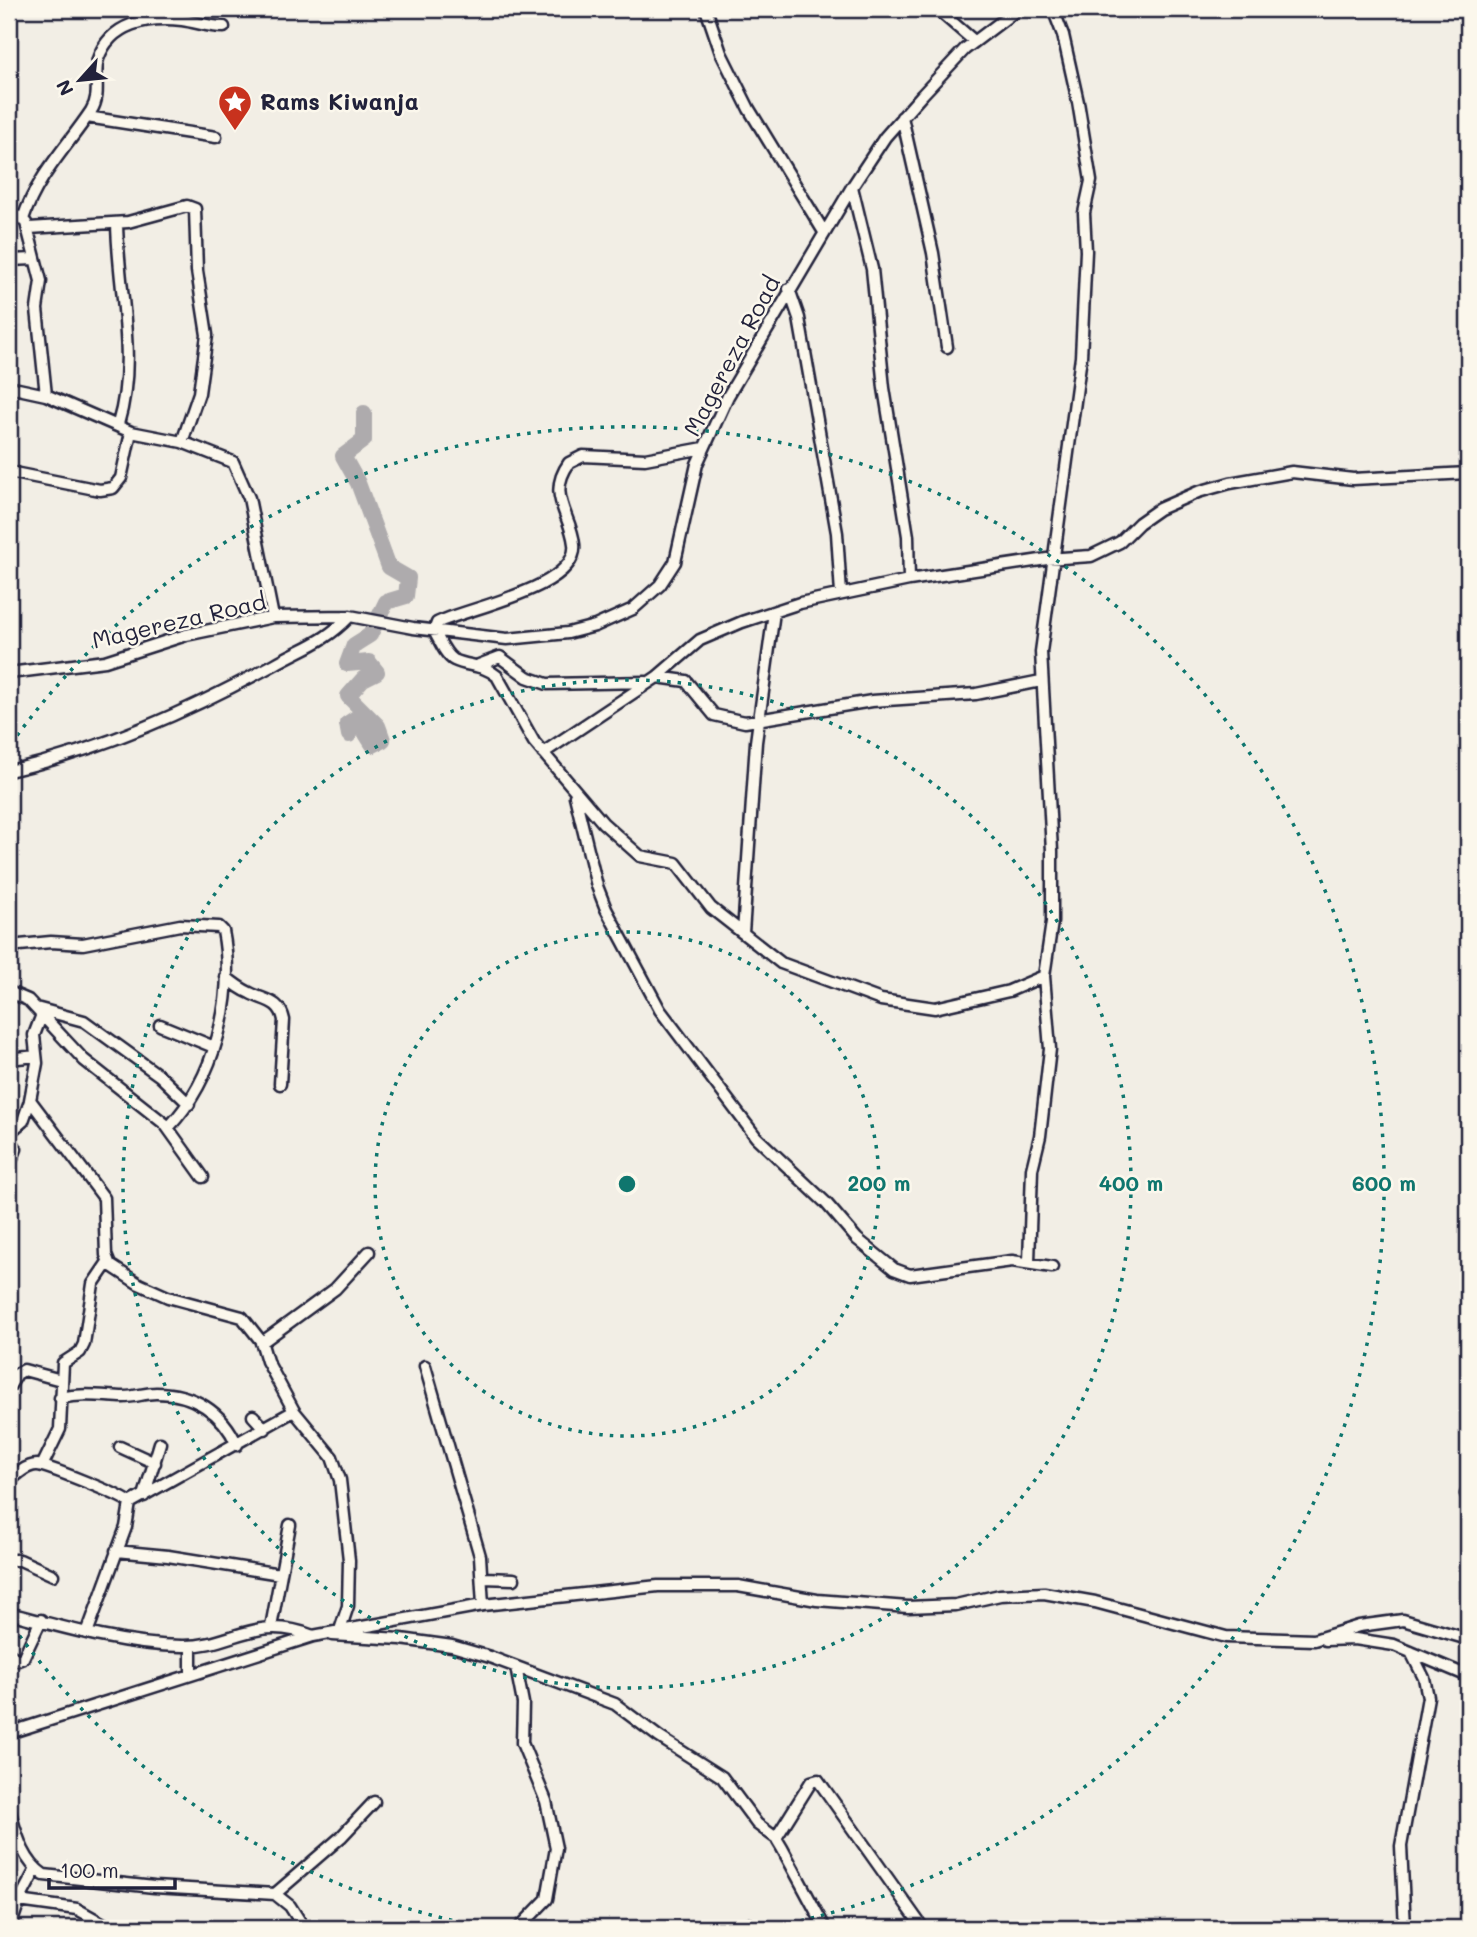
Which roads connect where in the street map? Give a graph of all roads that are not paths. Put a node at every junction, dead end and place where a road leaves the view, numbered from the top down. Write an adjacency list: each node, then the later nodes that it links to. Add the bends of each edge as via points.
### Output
1 (706, 9): 14 (street, via 749,109)
2 (937, 9): 6 (street)
3 (1018, 9): 6 (street, Magereza Road)
4 (1053, 9): 27 (street, via 1078,102 1091,181 1084,214 1081,357)
5 (224, 27): 7 (street, via 161,19 129,25 110,35 97,64 97,98)
6 (974, 41): 8 (street, Magereza Road)
7 (87, 117): 9 (street); 12 (street, via 33,193)
8 (902, 117): 10 (street, Magereza Road); 18 (street, via 932,245)
9 (216, 137)
10 (852, 187): 14 (street, Magereza Road); 28 (street, via 871,261 886,399 908,536)
11 (9, 215): 12 (street)
12 (26, 223): 13 (street); 15 (street)
13 (117, 223): 21 (street, via 128,354); 23 (street, via 187,206 197,212 197,271 207,335 199,393)
14 (824, 232): 17 (street, Magereza Road)
15 (34, 259): 16 (street); 20 (street, via 41,281 37,309)
16 (9, 260)
17 (789, 289): 24 (street, Magereza Road); 29 (street, via 799,318 837,533)
18 (947, 348)
19 (9, 387): 20 (street)
20 (46, 395): 21 (street)
21 (118, 424): 22 (street)
22 (131, 432): 23 (street); 25 (street, via 121,478 113,488 100,490)
23 (182, 442): 32 (street, via 226,458 238,471 249,498)
24 (704, 448): 33 (street, Magereza Road, via 675,562 660,585 633,610 583,630 546,636 486,638); 33 (street, via 645,459 583,456 569,463 559,491 575,547 566,566 500,604 441,621)
25 (9, 472)
26 (1468, 473): 27 (street, via 1353,479 1292,472 1230,483 1159,509 1104,552)
27 (1053, 559): 28 (street); 37 (street)
28 (909, 580): 29 (street)
29 (841, 594): 30 (street)
30 (775, 612): 36 (street, via 709,635); 38 (street)
31 (350, 616): 32 (street, Magereza Road); 33 (street, Magereza Road); 40 (street, via 330,636 198,706 66,758)
32 (272, 617): 35 (street, Magereza Road, via 186,635 105,661)
33 (434, 631): 34 (street, via 452,659)
34 (479, 665): 36 (street, via 500,657 527,677 551,685); 39 (street, via 501,681)
35 (9, 673)
36 (653, 680): 38 (street, via 686,681 720,719); 39 (street)
37 (1041, 681): 38 (street, via 976,694 872,701); 44 (street, via 1053,905)
38 (758, 722): 42 (street)
39 (542, 754): 41 (street)
40 (9, 771)
41 (574, 792): 42 (street, via 640,856 676,863 711,908); 61 (street, via 606,909 660,1010 756,1137 857,1239 900,1272 929,1274)
42 (743, 933): 44 (street, via 790,968 881,1000 909,1005 935,1008 1009,991)
43 (9, 946): 45 (street, via 83,944 180,925 219,927 225,942)
44 (1044, 976): 61 (street, via 1050,1049 1032,1169)
45 (226, 977): 49 (street); 52 (street, via 281,1010)
46 (9, 992): 47 (street, via 28,1000)
47 (38, 1012): 50 (street); 54 (street, via 77,1018 90,1025 160,1076); 55 (street, via 84,1060)
48 (160, 1025): 49 (street)
49 (214, 1047): 54 (street)
50 (36, 1056): 51 (street); 53 (street)
51 (9, 1059)
52 (280, 1084)
53 (30, 1101): 56 (street, via 25,1118); 60 (street, via 104,1198)
54 (189, 1104): 55 (street)
55 (168, 1128): 58 (street)
56 (9, 1135): 57 (street, via 16,1149)
57 (12, 1159)
58 (203, 1177)
59 (369, 1252): 63 (street, via 335,1289)
60 (108, 1262): 63 (street, via 124,1276 168,1297 237,1313); 65 (street, via 93,1284 84,1344 63,1363)
61 (1029, 1262): 62 (street)
62 (1052, 1267)
63 (261, 1343): 68 (street)
64 (425, 1366): 84 (street)
65 (61, 1380): 66 (street, via 24,1370); 67 (street)
66 (9, 1387)
67 (60, 1398): 72 (street, via 156,1393 184,1398 222,1417); 75 (street, via 60,1429)
68 (294, 1411): 70 (street); 90 (street, via 332,1457 340,1480 349,1581 348,1606)
69 (253, 1416): 70 (street)
70 (265, 1429): 72 (street)
71 (160, 1443): 74 (street)
72 (237, 1445): 77 (street)
73 (120, 1447): 74 (street)
74 (155, 1463): 77 (street)
75 (41, 1465): 76 (street, via 24,1470); 78 (street, via 107,1489)
76 (9, 1482)
77 (144, 1497): 78 (street)
78 (130, 1503): 80 (street)
79 (290, 1525): 83 (street)
80 (116, 1551): 83 (street); 91 (street)
81 (9, 1560): 82 (street)
82 (53, 1574)
83 (280, 1574): 89 (street)
84 (483, 1578): 85 (street); 86 (street)
85 (514, 1579)
86 (483, 1605): 90 (street); 95 (street, via 698,1585 908,1608 1044,1593 1226,1637)
87 (9, 1613): 88 (street)
88 (41, 1620): 91 (street); 98 (street, via 23,1658)
89 (271, 1627): 93 (street); 96 (street)
90 (340, 1630): 92 (street)
91 (87, 1633): 96 (street)
92 (325, 1633): 93 (street); 99 (street, via 443,1644)
93 (313, 1636): 100 (street)
94 (1468, 1639): 95 (street, via 1403,1620 1359,1626)
95 (1314, 1640): 97 (street, via 1369,1640)
96 (191, 1646): 100 (street)
97 (1411, 1652): 101 (street); 117 (street, via 1428,1697 1402,1837)
98 (9, 1654)
99 (516, 1667): 105 (street, via 626,1711 714,1770 757,1824); 109 (street, via 522,1694 522,1743 546,1801 556,1848 548,1896)
100 (191, 1674): 102 (street)
101 (1468, 1676)
102 (9, 1733)
103 (374, 1802): 107 (street)
104 (9, 1809): 106 (street)
105 (776, 1838): 115 (street); 116 (street, via 811,1782 818,1780)
106 (36, 1870): 107 (street, via 56,1877 144,1886); 108 (street)
107 (275, 1894): 112 (street, via 290,1906)
108 (19, 1901): 110 (street); 111 (street, via 77,1909)
109 (522, 1927)
110 (10, 1928)
111 (111, 1928)
112 (304, 1928)
113 (740, 1928): 114 (street, via 748,1924)
114 (760, 1928)
115 (825, 1928)
116 (923, 1928)
117 (1405, 1928)

